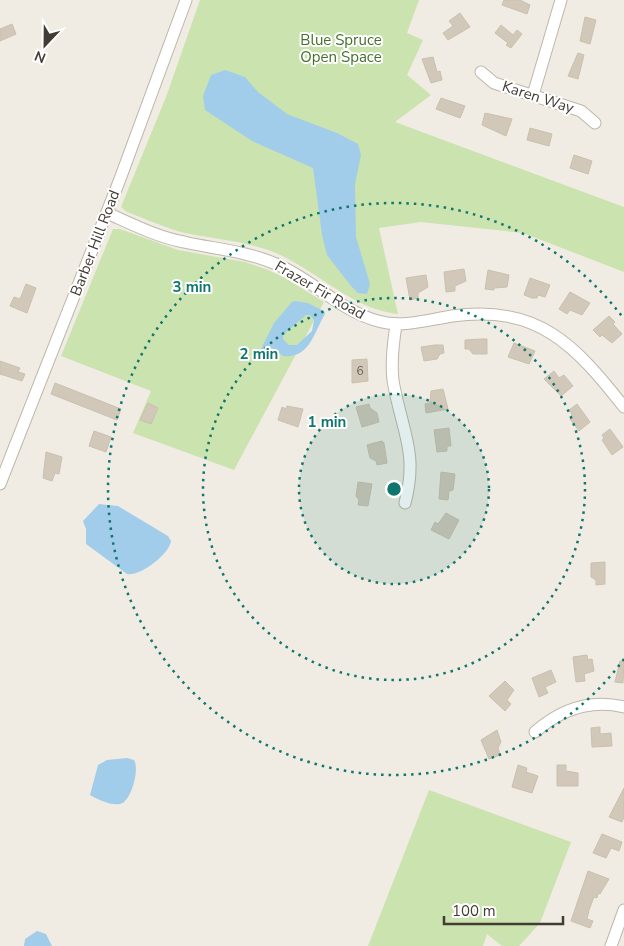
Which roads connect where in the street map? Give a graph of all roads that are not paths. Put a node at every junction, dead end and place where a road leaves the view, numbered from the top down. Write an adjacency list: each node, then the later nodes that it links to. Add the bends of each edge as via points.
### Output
1 (186, 0): 6 (street, Barber Hill Road)
2 (561, 0): 4 (street)
3 (481, 72): 4 (street, Karen Way, via 494,83)
4 (533, 95): 5 (street, Karen Way, via 581,111)
5 (594, 124)
6 (107, 213): 7 (street, Frazer Fir Road, via 169,238 236,251 277,265 355,312); 9 (street, Barber Hill Road)
7 (396, 325): 8 (street, Frazer Fir Road, via 472,314 519,319 548,331 580,354); 10 (street, via 393,379 412,457)
8 (624, 408)
9 (0, 484)
10 (405, 503)
11 (624, 707): 12 (street, via 600,704 570,709 550,719)
12 (535, 732)
13 (624, 910): 14 (street)
14 (611, 946)

